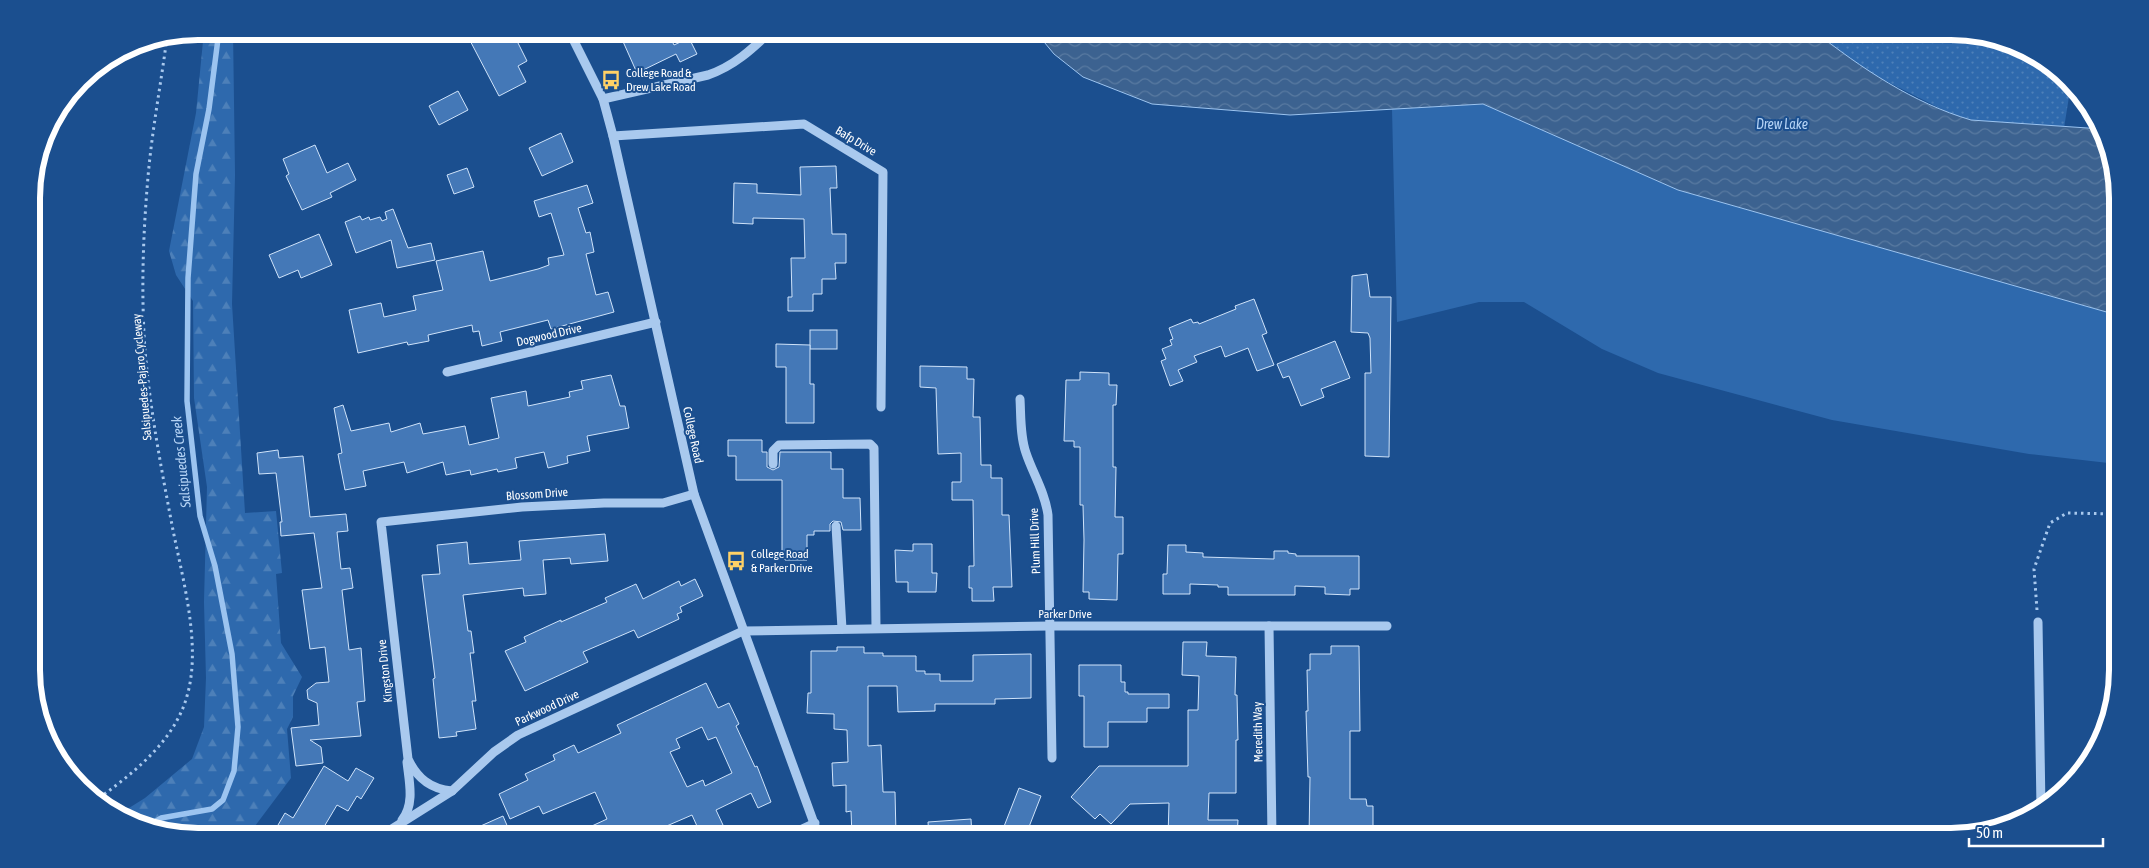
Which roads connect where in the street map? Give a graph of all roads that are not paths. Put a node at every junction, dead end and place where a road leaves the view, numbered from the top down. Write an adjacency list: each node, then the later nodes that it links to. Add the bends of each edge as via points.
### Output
1 (574, 40): 3 (street, College Road)
2 (761, 40): 3 (street, via 739,60 708,76)
3 (603, 99): 4 (street, College Road)
4 (613, 136): 5 (street, College Road); 8 (street, Bafp Drive, via 804,124 883,172)
5 (656, 322): 6 (street, Dogwood Drive); 10 (street, College Road)
6 (447, 372)
7 (1020, 398): 14 (street, Plum Hill Drive, via 1025,451 1043,490 1048,515)
8 (881, 407)
9 (773, 464): 18 (street, via 773,451 779,445 870,444 874,448)
10 (694, 494): 11 (street, Blossom Drive, via 663,503 522,507); 19 (street, College Road)
11 (381, 522): 20 (street, Kingston Drive)
12 (836, 526): 17 (street)
13 (2038, 622): 23 (street)
14 (1050, 626): 15 (street, Parker Drive); 18 (street, Parker Drive); 21 (street, Plum Hill Drive)
15 (1269, 626): 16 (street, Parker Drive); 29 (street, Meredith Way)
16 (1387, 626)
17 (842, 628): 18 (street, Parker Drive); 19 (street, Parker Drive)
18 (876, 628)
19 (743, 631): 22 (street, Parkwood Drive, via 518,735 494,752); 25 (street, College Road)
20 (405, 744): 22 (street, Kingston Drive, via 408,759 419,777 435,788); 24 (street, via 410,801 408,812)
21 (1052, 758)
22 (452, 791): 24 (street, Parkwood Drive)
23 (2041, 799)
24 (399, 823): 26 (street, Parkwood Drive)
25 (815, 823): 27 (street); 28 (street, College Road)
26 (392, 828)
27 (804, 828)
28 (816, 828)
29 (1272, 828)

